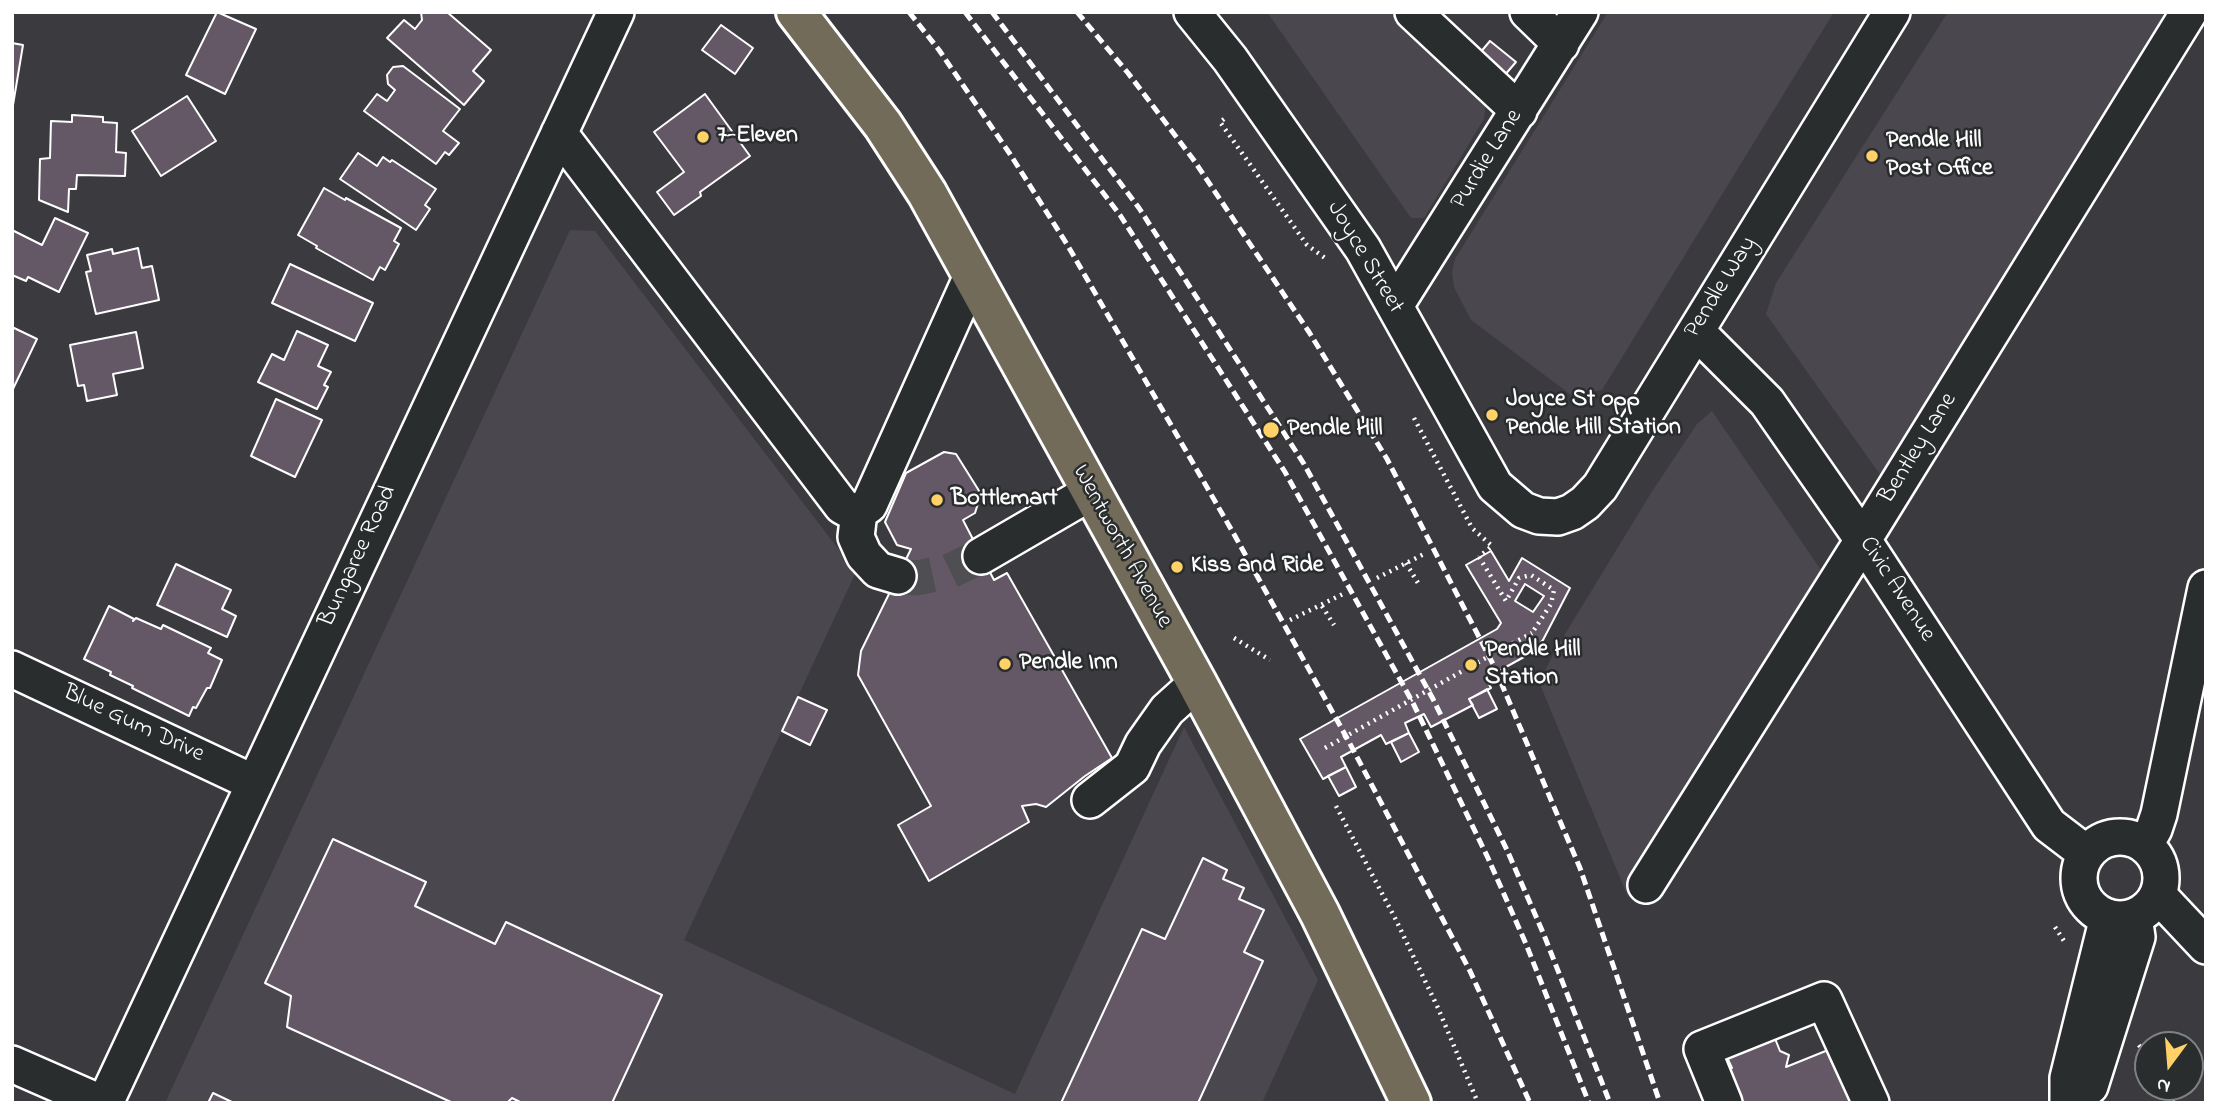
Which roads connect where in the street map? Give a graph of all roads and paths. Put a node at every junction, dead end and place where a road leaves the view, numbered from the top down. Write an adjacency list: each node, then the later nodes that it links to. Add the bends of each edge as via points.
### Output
1 (616, 12): 12 (street, Bungaree Road)
2 (796, 12): 14 (main road, Wentworth Avenue, via 928,192)
3 (1192, 12): 15 (street, Joyce Street, via 1295,149 1363,249)
4 (1413, 12): 10 (street)
5 (1528, 12): 9 (street)
6 (1580, 12): 9 (street, Purdie Lane)
7 (1892, 12): 16 (street, Pendle Way)
8 (2189, 12): 21 (street, Bentley Lane)
9 (1560, 44): 10 (street, Purdie Lane)
10 (1519, 111): 15 (street, Purdie Lane)
11 (1224, 119): 13 (path, via 1220,122 1307,245)
12 (559, 133): 20 (street, via 842,506); 38 (street, Bungaree Road)
13 (1326, 258)
14 (972, 276): 18 (main road, Wentworth Avenue); 20 (street, via 869,505)
15 (1395, 306): 19 (street, Joyce Street, via 1495,486)
16 (1696, 331): 19 (street, Pendle Way, via 1585,503 1558,517); 21 (street, Civic Avenue, via 1767,402)
17 (1410, 410): 37 (path, bridge, via 1472,528 1492,545 1479,557 1506,601 1519,579 1531,575 1554,590 1551,604 1532,633)
18 (1091, 492): 23 (street); 36 (main road, Wentworth Avenue)
19 (1523, 510)
20 (859, 512): 25 (street, via 856,537 864,555 878,570)
21 (1863, 540): 42 (street, Civic Avenue, via 2049,825); 43 (street, Bentley Lane)
22 (1426, 552): 24 (path)
23 (981, 556)
24 (1406, 563): 26 (path); 27 (path)
25 (898, 576)
26 (1377, 578)
27 (1418, 583)
28 (2206, 588): 41 (street, via 2159,814)
29 (1345, 593): 30 (path)
30 (1322, 606): 31 (path); 32 (path)
31 (1290, 620)
32 (1334, 625)
33 (1234, 638): 34 (path)
34 (1270, 660)
35 (12, 669): 38 (street, Blue Gum Drive)
36 (1197, 683): 39 (street, via 1167,710 1132,767); 49 (main road, Wentworth Avenue, via 1320,914)
37 (1325, 748)
38 (254, 783): 48 (street, Bungaree Road)
39 (1090, 800)
40 (1336, 806): 50 (path, via 1396,920)
41 (2145, 845): 42 (street, via 2119,836 2106,839); 44 (street, via 2155,855 2162,881)
42 (2087, 854): 44 (street, via 2079,882 2090,906 2100,914)
43 (1646, 885)
44 (2134, 910): 45 (street); 47 (street, via 2137,937 2090,1086)
45 (2206, 946)
46 (12, 1064): 48 (street)
47 (2069, 1101)
48 (104, 1103)
49 (1411, 1103)
50 (1478, 1103)
51 (1724, 1103): 52 (street, via 1702,1049 1824,1000)
52 (1871, 1103)

